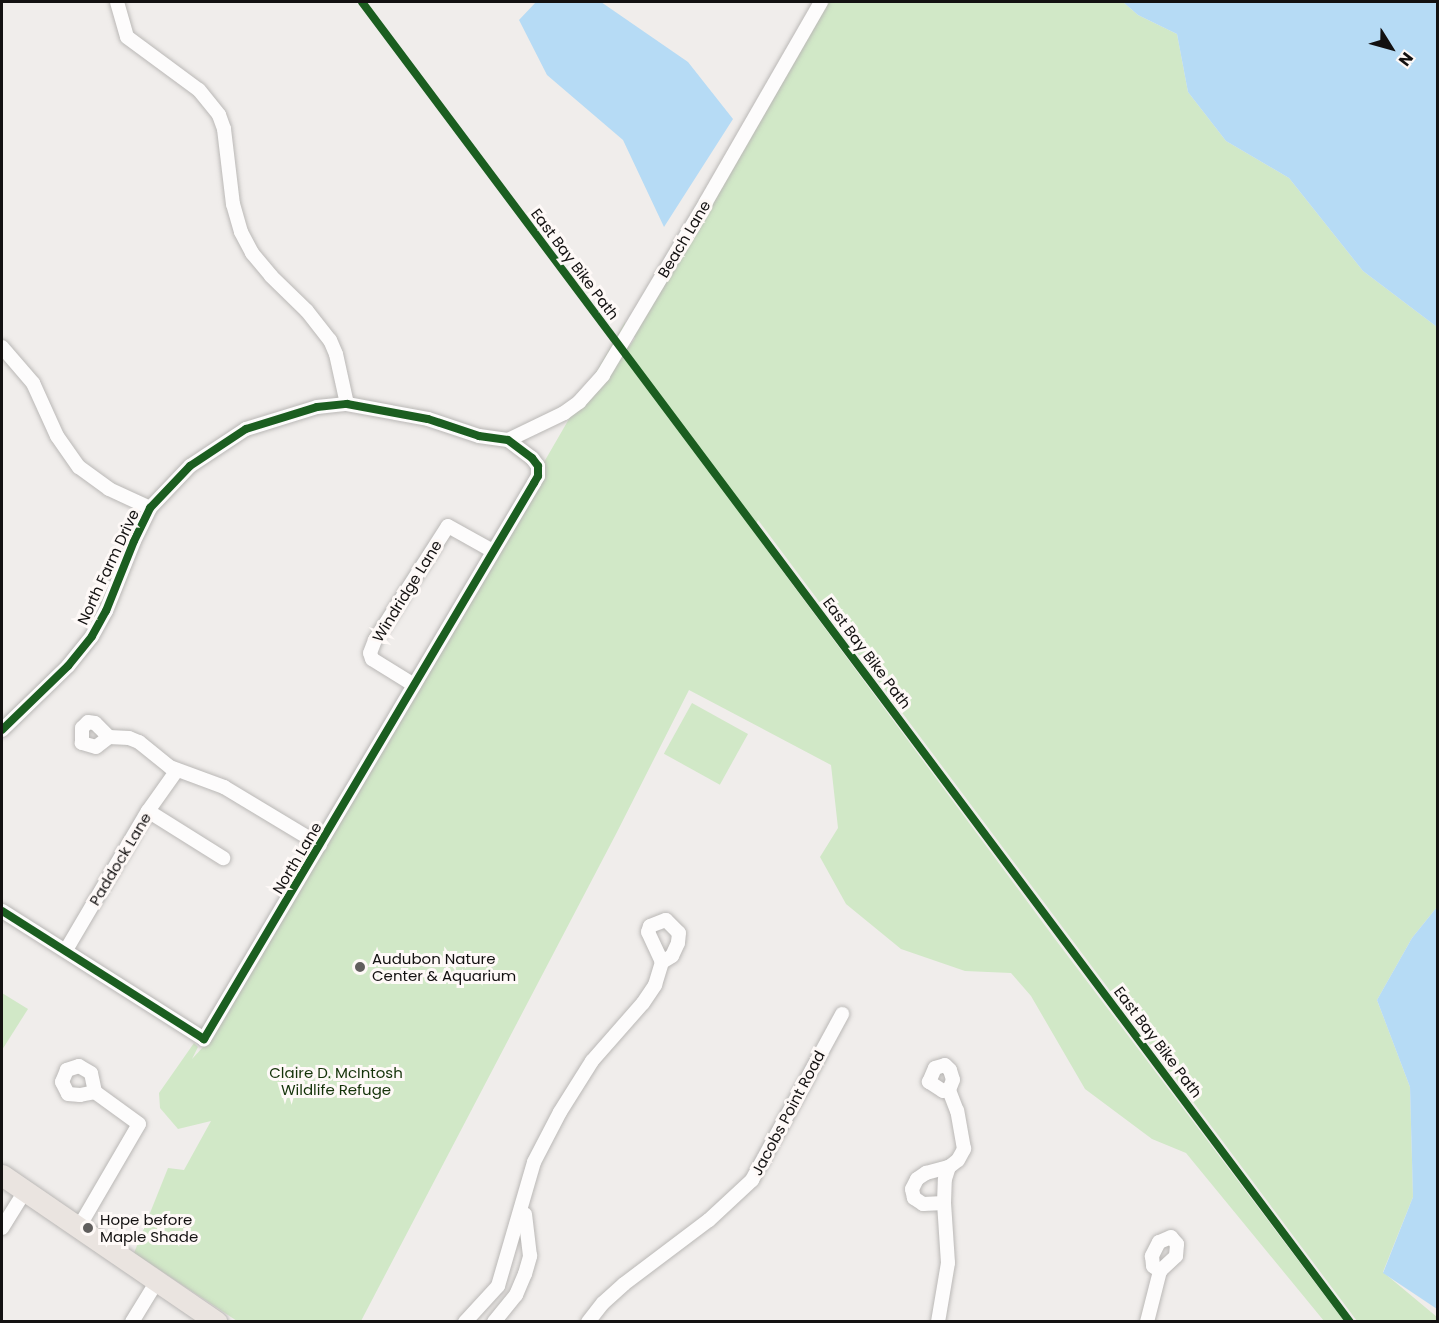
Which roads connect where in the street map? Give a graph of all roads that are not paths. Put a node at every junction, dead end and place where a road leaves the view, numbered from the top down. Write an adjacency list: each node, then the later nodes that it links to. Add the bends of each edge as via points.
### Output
1 (117, 2): 4 (street, via 127,37 199,90 219,115 241,231 271,276 330,340)
2 (821, 2): 5 (street, Beach Lane, via 603,375 564,413)
3 (2, 347): 7 (street, via 33,383 57,436 79,467 109,489)
4 (347, 404): 5 (street, North Farm Drive, via 428,419 479,436); 7 (street, North Farm Drive, via 317,407 246,429 189,466)
5 (508, 440): 6 (street, North Farm Drive, via 538,466)
6 (534, 483): 8 (street, North Lane)
7 (150, 508): 10 (street, North Farm Drive, via 92,636 68,666)
8 (493, 551): 9 (street, North Lane); 9 (street, Windridge Lane, via 448,526 375,640 372,659)
9 (414, 685): 14 (street, North Lane)
10 (2, 730)
11 (109, 737): 12 (street, via 133,740)
12 (177, 770): 13 (street, Paddock Lane); 14 (street, via 224,787)
13 (148, 811): 15 (street); 17 (street, Paddock Lane)
14 (320, 845): 17 (street, North Lane, via 204,1039)
15 (223, 858)
16 (2, 911): 17 (street, North Lane)
17 (66, 950)
18 (662, 962): 25 (street, via 655,985 643,1003 591,1061 577,1084 534,1162)
19 (842, 1014): 37 (street, Jacobs Point Road, via 752,1180 709,1220 624,1284)
20 (949, 1090): 22 (street, via 964,1149)
21 (95, 1092): 27 (street, via 139,1124)
22 (949, 1167): 26 (street); 26 (street, via 926,1173 912,1189 914,1198 923,1203)
23 (2, 1175): 24 (main road)
24 (25, 1191): 27 (main road); 28 (street)
25 (527, 1191): 31 (street, via 506,1265); 32 (street, via 525,1228 530,1256)
26 (944, 1203): 38 (street, via 948,1263)
27 (79, 1227): 30 (main road)
28 (2, 1228)
29 (1160, 1271): 39 (street)
30 (157, 1281): 33 (street); 34 (main road)
31 (492, 1294): 32 (street); 35 (street)
32 (508, 1305): 36 (street)
33 (132, 1322)
34 (217, 1322)
35 (465, 1322)
36 (494, 1322)
37 (588, 1322)
38 (938, 1322)
39 (1147, 1322)

